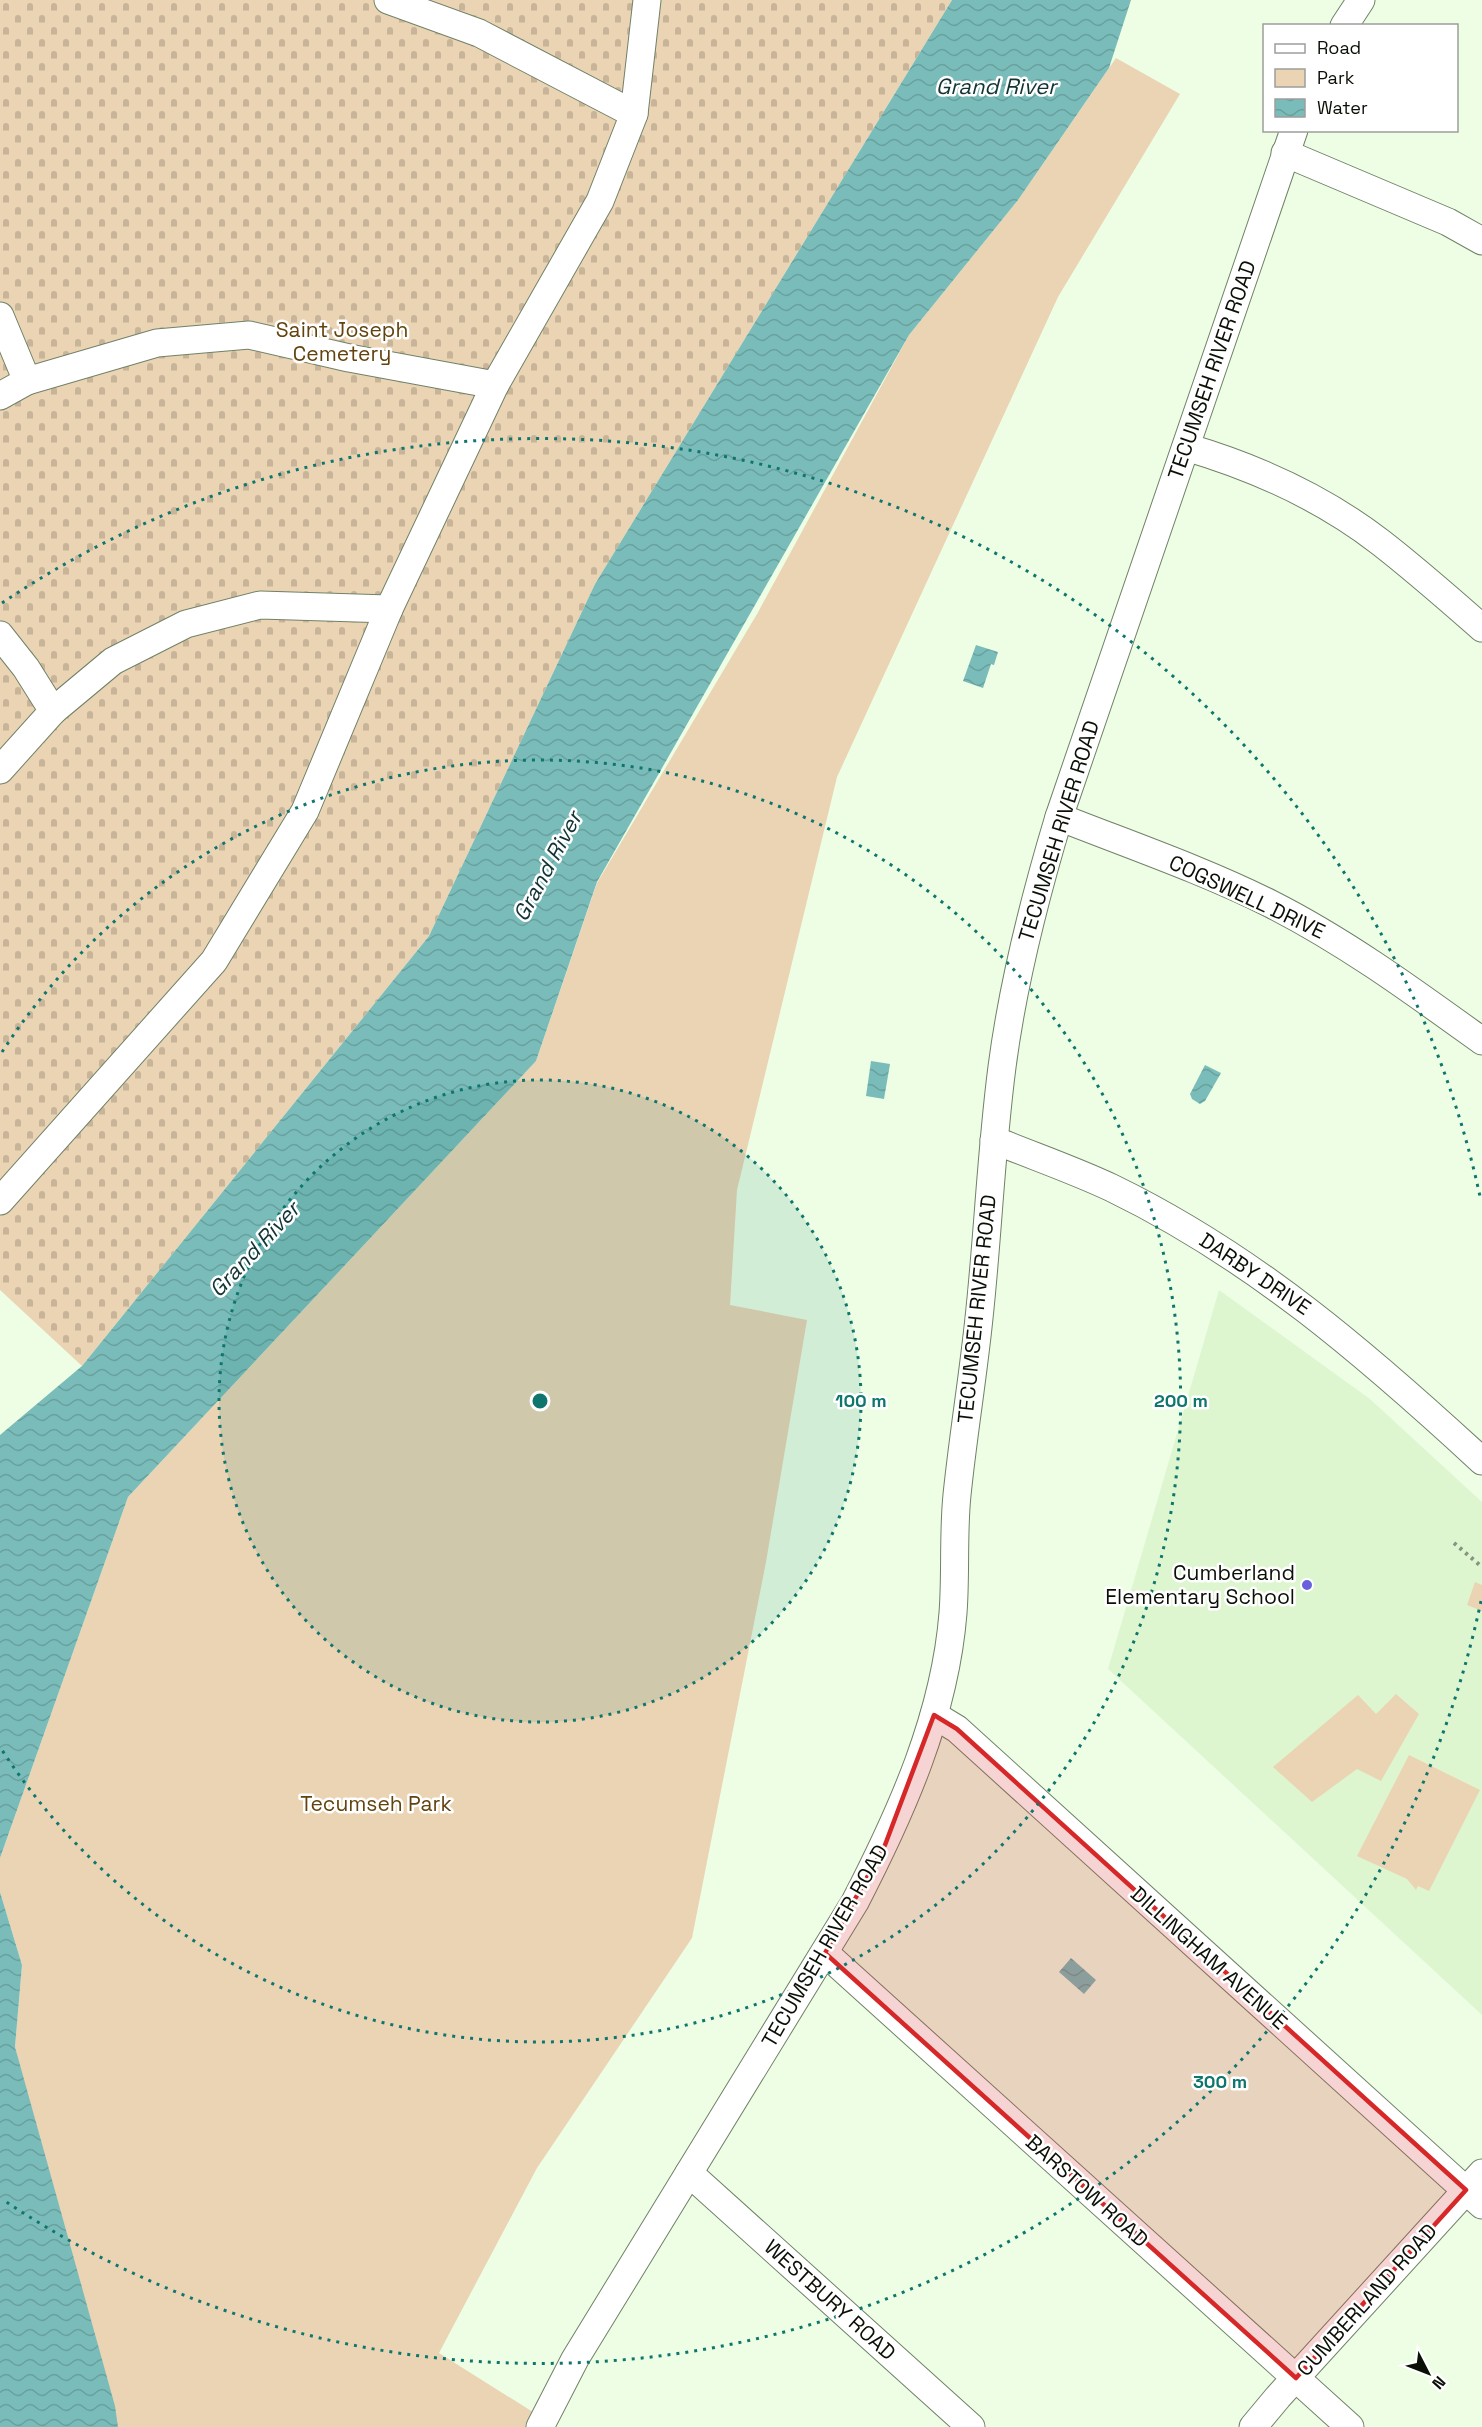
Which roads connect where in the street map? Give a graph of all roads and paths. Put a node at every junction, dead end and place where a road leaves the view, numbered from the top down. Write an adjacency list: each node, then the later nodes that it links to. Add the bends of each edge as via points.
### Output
1 (388, 0): 5 (street, via 479,33)
2 (647, 0): 5 (street)
3 (1361, 0): 4 (street)
4 (1345, 24)
5 (634, 114): 10 (street, via 600,201)
6 (1289, 142): 7 (street); 12 (street, TECUMSEH RIVER ROAD)
7 (1482, 241)
8 (0, 316): 9 (street)
9 (27, 381): 10 (street, via 157,343 249,335); 11 (street)
10 (495, 385): 13 (street)
11 (0, 396)
12 (1186, 447): 14 (street, via 1273,479 1326,506 1378,541); 18 (street, TECUMSEH RIVER ROAD)
13 (388, 609): 16 (street, via 260,605 186,624 114,661); 21 (street, via 305,811 214,961)
14 (1482, 628)
15 (0, 635): 16 (street)
16 (52, 711): 17 (street)
17 (0, 770)
18 (1059, 817): 19 (street, COGSWELL DRIVE, via 1191,868 1270,904 1337,940); 20 (street, TECUMSEH RIVER ROAD, via 1018,969)
19 (1482, 1041)
20 (994, 1140): 22 (street, DARBY DRIVE, via 1112,1188 1197,1234 1325,1322); 25 (street, TECUMSEH RIVER ROAD, via 979,1317 957,1497 953,1614)
21 (0, 1201)
22 (1482, 1461)
23 (1454, 1543): 24 (path)
24 (1482, 1567)
25 (934, 1715): 26 (street, TECUMSEH RIVER ROAD, via 885,1845); 28 (street, DILLINGHAM AVENUE, via 957,1729)
26 (825, 1953): 27 (street, TECUMSEH RIVER ROAD); 29 (street, BARSTOW ROAD)
27 (688, 2173): 30 (street, TECUMSEH RIVER ROAD, via 575,2359); 31 (street, WESTBURY ROAD)
28 (1477, 2189): 29 (street, CUMBERLAND ROAD)
29 (1296, 2378): 32 (street, CUMBERLAND ROAD); 33 (street, BARSTOW ROAD)
30 (540, 2427)
31 (971, 2427)
32 (1253, 2427)
33 (1350, 2427)

